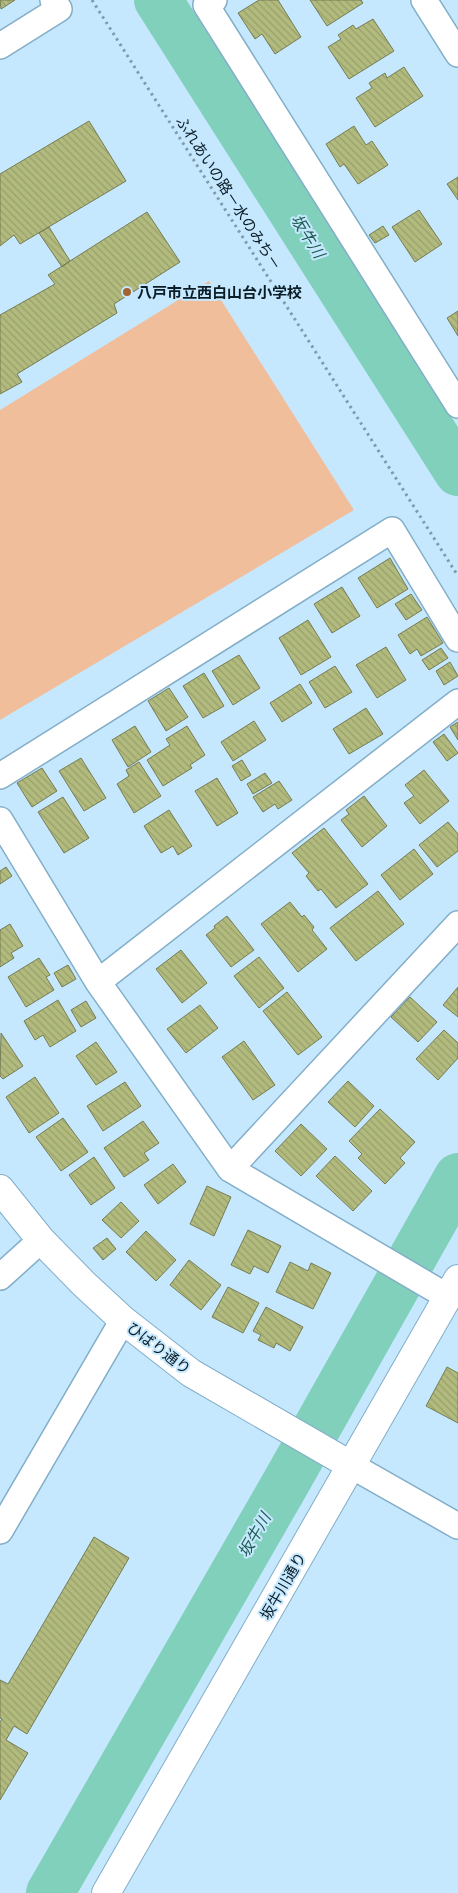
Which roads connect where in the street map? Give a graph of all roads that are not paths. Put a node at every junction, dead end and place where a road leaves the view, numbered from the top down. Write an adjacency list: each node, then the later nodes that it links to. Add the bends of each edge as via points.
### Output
1 (53, 0): 4 (street, via 59,9)
2 (214, 0): 6 (street, via 206,5)
3 (424, 0): 5 (street)
4 (0, 46)
5 (458, 54)
6 (458, 405)
7 (458, 639): 9 (street, via 392,530)
8 (458, 702): 12 (street)
9 (0, 776)
10 (0, 820): 12 (street)
11 (458, 924): 13 (street)
12 (98, 982): 13 (street)
13 (230, 1169): 17 (street, via 375,1256)
14 (0, 1189): 15 (street, ひばり通り)
15 (41, 1240): 16 (street); 18 (street, ひばり通り)
16 (0, 1277)
17 (445, 1288): 19 (street, 坂牛川通り)
18 (123, 1320): 19 (street, ひばり通り, via 191,1373); 21 (street)
19 (342, 1461): 20 (street); 22 (street, 坂牛川通り)
20 (458, 1526)
21 (0, 1531)
22 (106, 1893)

